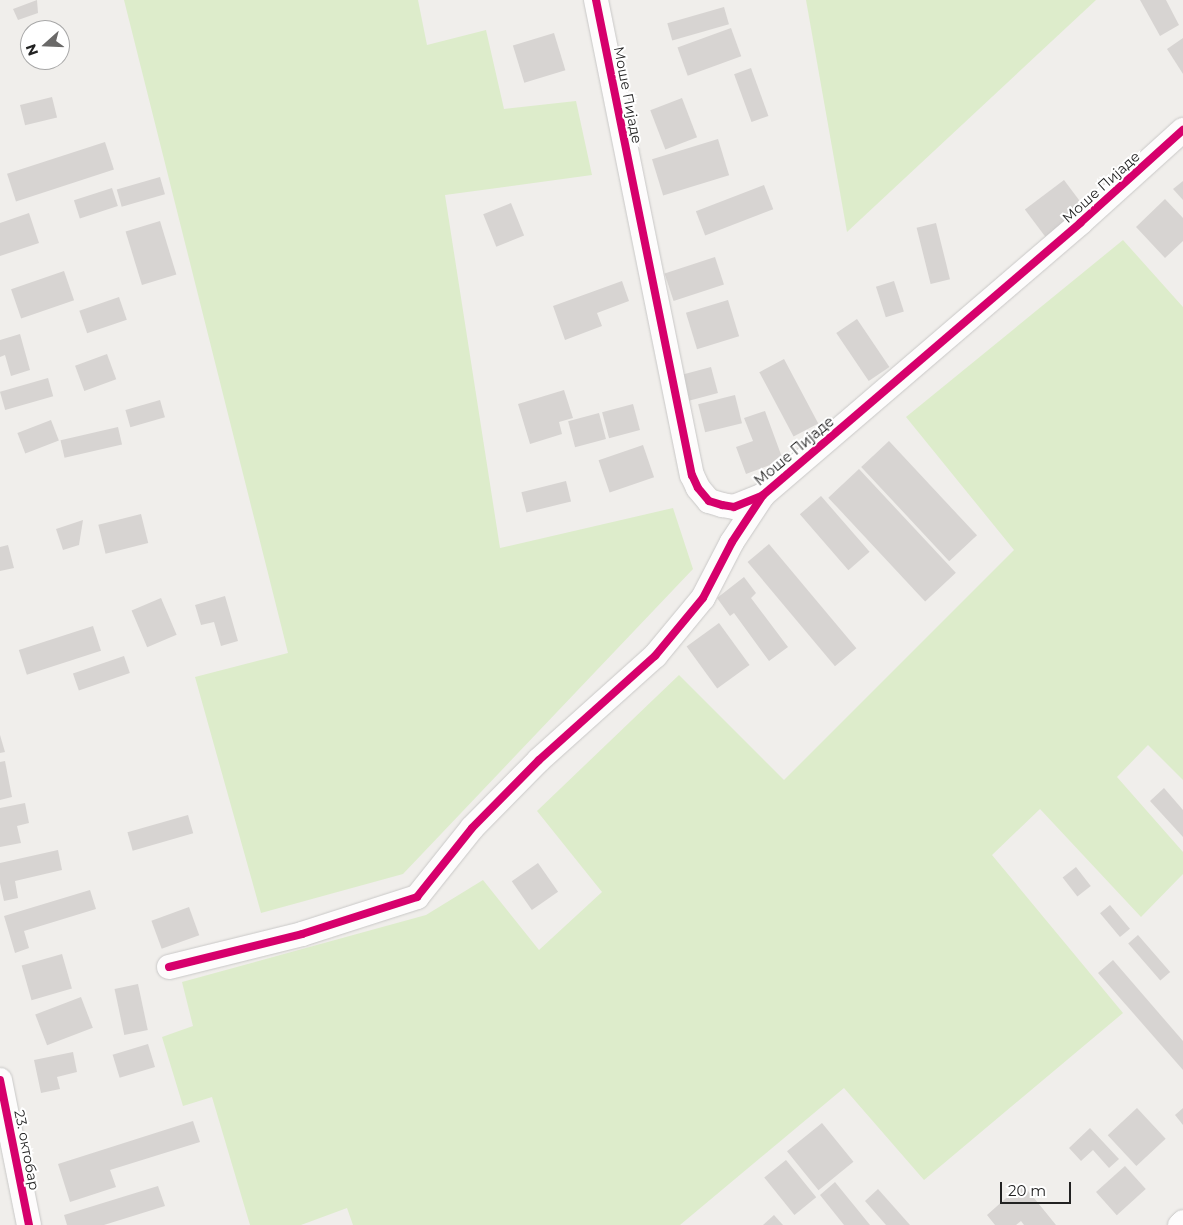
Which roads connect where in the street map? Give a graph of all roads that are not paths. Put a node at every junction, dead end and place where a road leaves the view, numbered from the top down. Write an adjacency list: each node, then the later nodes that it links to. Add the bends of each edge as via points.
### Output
1 (596, 0): 3 (street, Моше Пијаде, via 692,475 708,501 722,505 734,507)
2 (1183, 130): 3 (street, Моше Пијаде, via 1080,223)
3 (763, 495): 4 (street, via 732,542 703,598 655,656 539,760 478,821 417,897 302,934)
4 (169, 967)
5 (0, 1080): 7 (street, 23. октобар)
6 (1183, 1222): 8 (street)
7 (29, 1225)
8 (1180, 1225)

